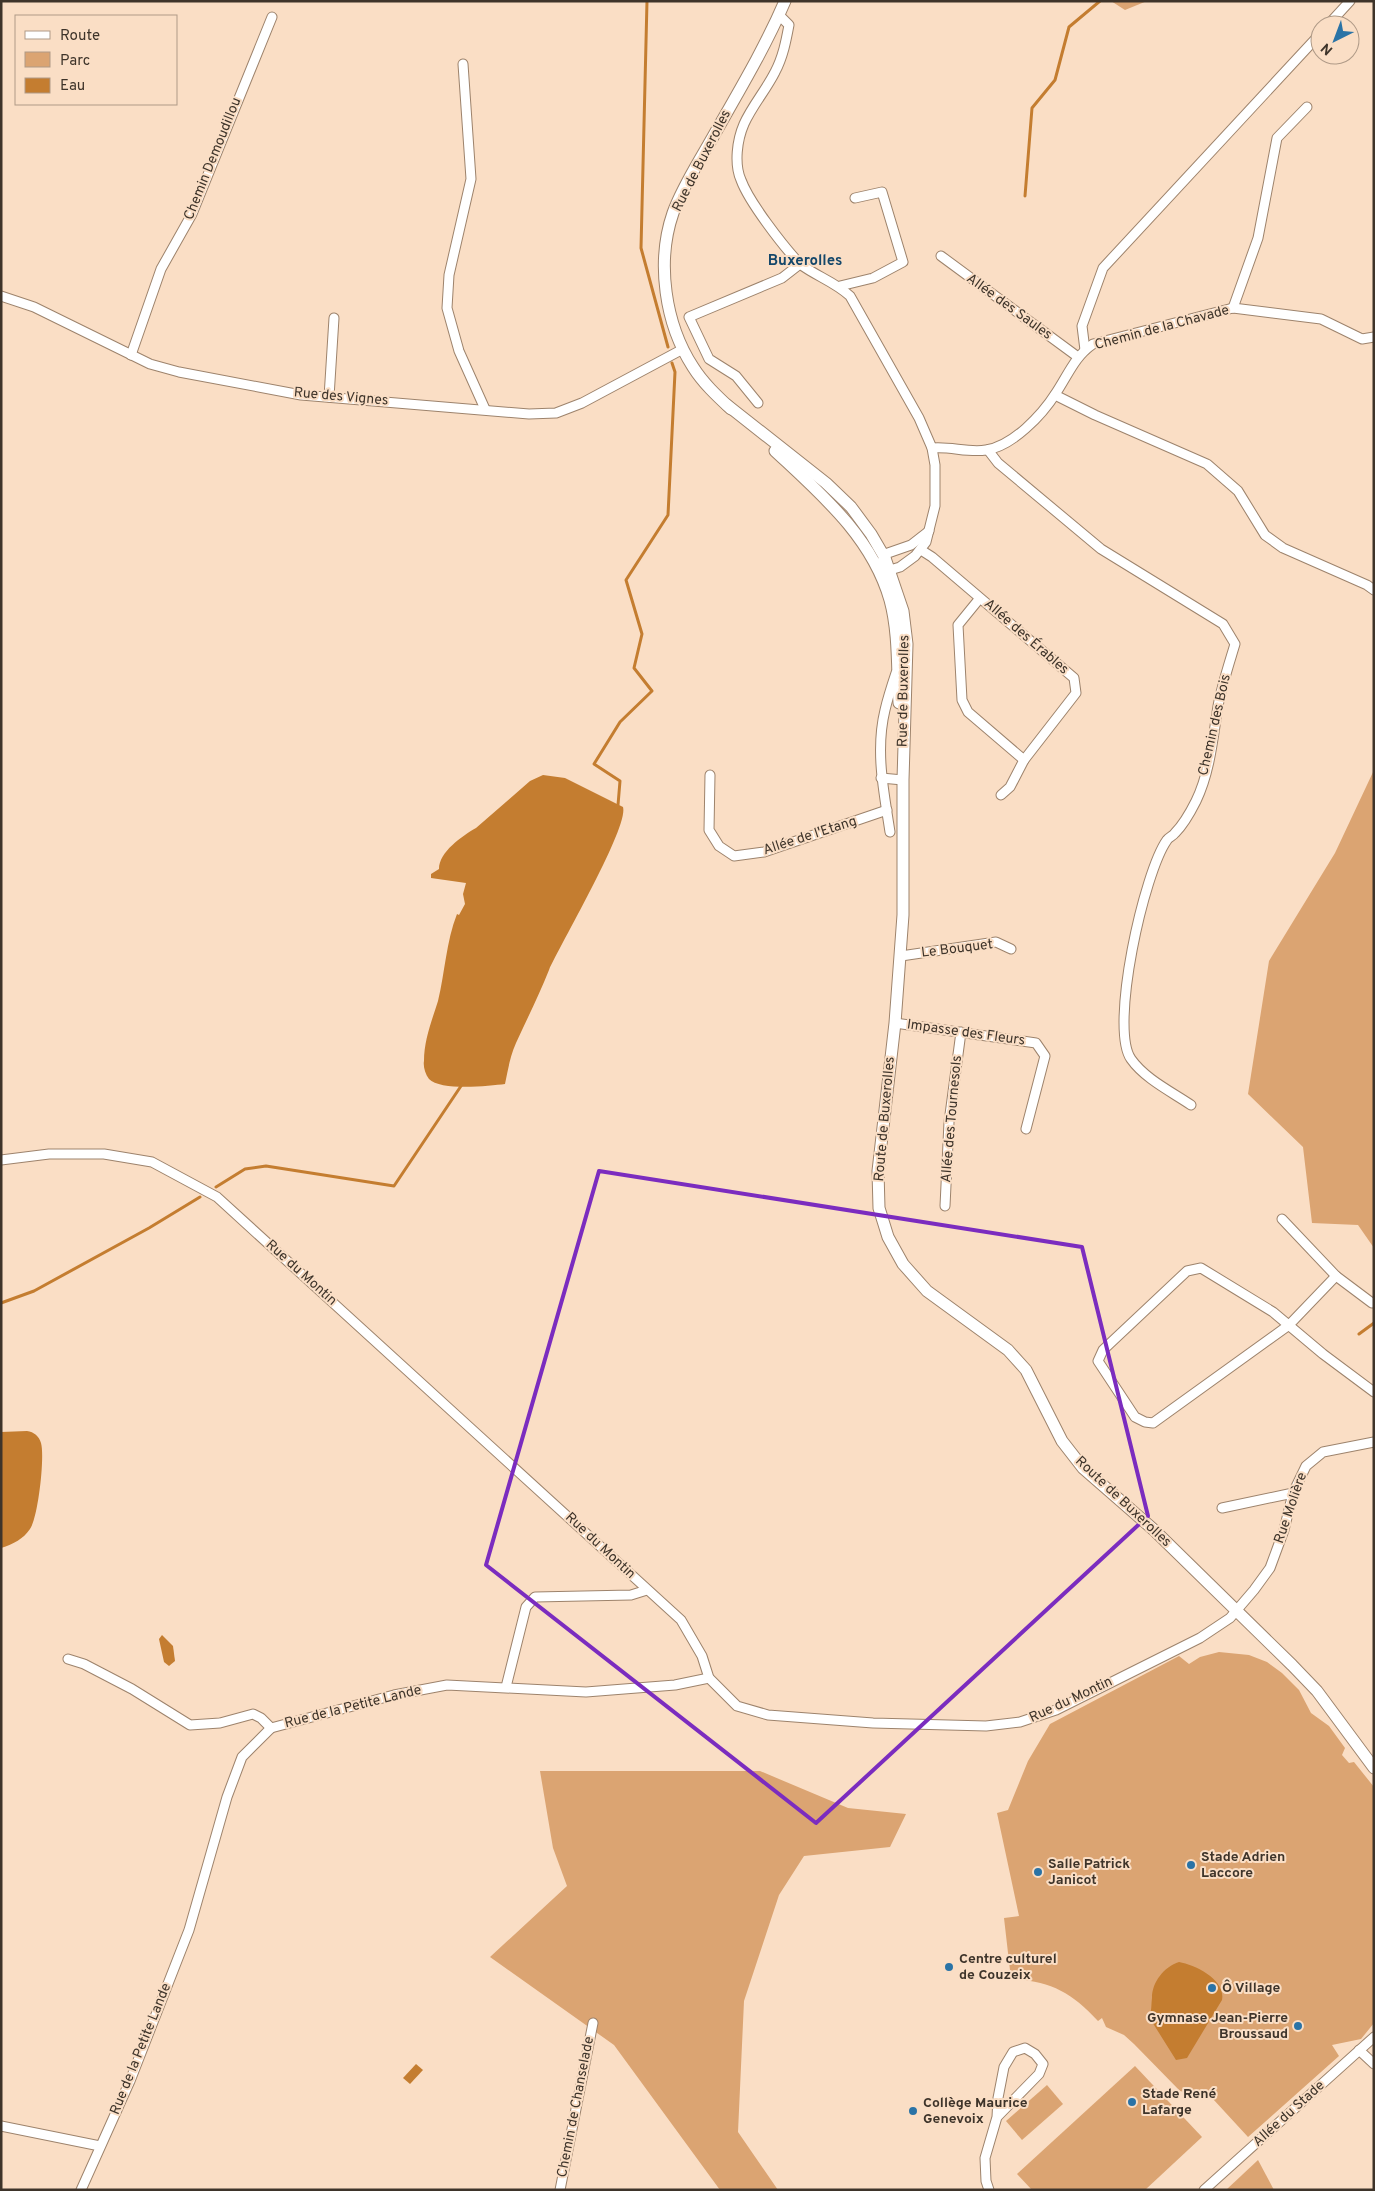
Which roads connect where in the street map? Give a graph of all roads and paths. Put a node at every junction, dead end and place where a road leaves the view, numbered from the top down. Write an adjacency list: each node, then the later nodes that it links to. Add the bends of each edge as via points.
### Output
1 (785, 1): 3 (street, Rue de Buxerolles)
2 (1350, 1): 4 (street)
3 (779, 15): 11 (street, via 789,24 786,44 776,71 744,123 738,142 738,161 740,179 752,200); 17 (street, Rue de Buxerolles, via 673,214 665,272 667,294)
4 (1337, 15)
5 (272, 17): 19 (street, Chemin Demoudillou, via 192,214 161,269)
6 (1310, 45): 18 (street, via 1103,268 1082,326)
7 (462, 64): 25 (street, via 471,179 449,275 447,308 459,351)
8 (1307, 107): 14 (street, via 1277,138 1258,238)
9 (855, 198): 12 (street, via 882,192 903,262 873,278)
10 (941, 256): 20 (street, Allée des Saules)
11 (800, 264): 12 (street); 23 (street, via 782,278 689,317 710,359 736,376)
12 (840, 286): 26 (street, via 850,296 919,418)
13 (1, 296): 19 (street, Rue des Vignes, via 34,307)
14 (1233, 308): 16 (street, Chemin de la Chavade, via 1322,319 1362,339); 18 (street, Chemin de la Chavade, via 1093,344)
15 (334, 318): 22 (street)
16 (1374, 337)
17 (683, 349): 24 (street, Rue de Buxerolles, via 706,384); 25 (street, Rue des Vignes, via 556,413)
18 (1085, 350): 20 (street, Chemin de la Chavade)
19 (131, 355): 22 (street, Rue des Vignes, via 179,372 301,395)
20 (1078, 357): 21 (street, Chemin de la Chavade)
21 (1055, 395): 27 (street, Chemin de la Chavade, via 1016,437); 33 (street, via 1207,464 1238,491 1265,535 1283,548)
22 (329, 397): 25 (street, Rue des Vignes)
23 (758, 403)
24 (727, 405): 30 (street, Rue de Buxerolles, via 851,507); 31 (street, Rue de Buxerolles, via 838,511)
25 (485, 409)
26 (932, 448): 27 (street, Chemin de la Chavade); 28 (street, via 935,506)
27 (988, 450): 47 (street, Chemin des Bois, via 998,463 1101,549 1223,624 1235,644 1219,703 1210,758 1196,801 1167,840 1150,877 1129,962 1124,1000 1124,1039 1130,1058 1145,1074)
28 (929, 531): 29 (street); 30 (street, via 911,545 888,553)
29 (921, 550): 32 (street, via 900,567); 34 (street, Allée des Érables)
30 (884, 558): 31 (street); 32 (street, Rue de Buxerolles)
31 (876, 566): 32 (street); 35 (street, Rue de Buxerolles, via 890,600)
32 (890, 570): 39 (street, Rue de Buxerolles, via 903,611 907,644)
33 (1374, 590)
34 (980, 598): 36 (street, Allée des Érables, via 958,625 962,700 968,712); 36 (street, Allée des Érables, via 1074,678 1076,693)
35 (897, 671): 38 (street, via 884,711); 39 (street, Rue de Buxerolles)
36 (1024, 760): 40 (street, via 1010,787)
37 (710, 775): 41 (street, Allée de l'Etang, via 709,830 719,846 734,856 764,852)
38 (881, 778): 39 (street); 41 (street)
39 (903, 780): 44 (street, Rue de Buxerolles, via 904,915)
40 (1001, 795)
41 (887, 810): 42 (street)
42 (890, 832)
43 (1011, 949): 44 (street, Le Bouquet, via 996,942)
44 (901, 956): 45 (street, Rue de Buxerolles)
45 (896, 1022): 46 (street, Impasse des Fleurs); 60 (street, Route de Buxerolles, via 878,1180 879,1208 888,1237 903,1264 927,1291 1008,1350 1026,1370 1062,1441 1083,1468 1154,1530)
46 (961, 1032): 48 (street, Impasse des Fleurs, via 1036,1043 1041,1049 1045,1056); 50 (street, Allée des Tournesols, via 949,1122)
47 (1191, 1105)
48 (1026, 1129)
49 (1, 1160): 59 (street, Rue du Montin, via 49,1154 104,1154 152,1162 217,1197)
50 (945, 1206)
51 (1282, 1219): 52 (street)
52 (1336, 1276): 53 (street); 54 (street)
53 (1372, 1303)
54 (1289, 1325): 54 (street, via 1201,1268 1187,1271 1103,1350 1098,1361 1135,1417 1153,1423); 55 (street)
55 (1374, 1392)
56 (1374, 1442): 57 (street, Rue Molière, via 1323,1452 1306,1466)
57 (1293, 1493): 58 (street); 60 (street, Rue Molière, via 1270,1568)
58 (1222, 1508)
59 (647, 1590): 62 (street, Rue du Montin, via 681,1620 702,1656); 63 (street, via 631,1595 535,1597 526,1607)
60 (1237, 1611): 62 (street, Rue du Montin, via 1200,1638 1056,1710 1007,1725 873,1723 768,1715 737,1706); 65 (street, Route de Buxerolles, via 1316,1691)
61 (68, 1659): 64 (street, via 132,1689 190,1725 205,1725 253,1714)
62 (709, 1678): 63 (street, Rue de la Petite Lande, via 675,1685 586,1692)
63 (506, 1686): 64 (street, Rue de la Petite Lande, via 447,1684)
64 (271, 1728): 72 (street, Rue de la Petite Lande, via 242,1757 227,1797 189,1930 130,2081)
65 (1374, 1768)
66 (593, 2023): 74 (street, Chemin de Chanselade)
67 (1374, 2037): 68 (street, Allée du Stade)
68 (1360, 2050): 69 (street); 76 (street, Allée du Stade)
69 (1374, 2064)
70 (996, 2117): 70 (street, via 1040,2074 1043,2064 1025,2048 1013,2052 1004,2067); 75 (street, via 985,2158)
71 (1, 2126): 72 (street)
72 (100, 2146): 73 (street, Rue de la Petite Lande)
73 (81, 2190)
74 (560, 2190)
75 (988, 2190)
76 (1204, 2190)

